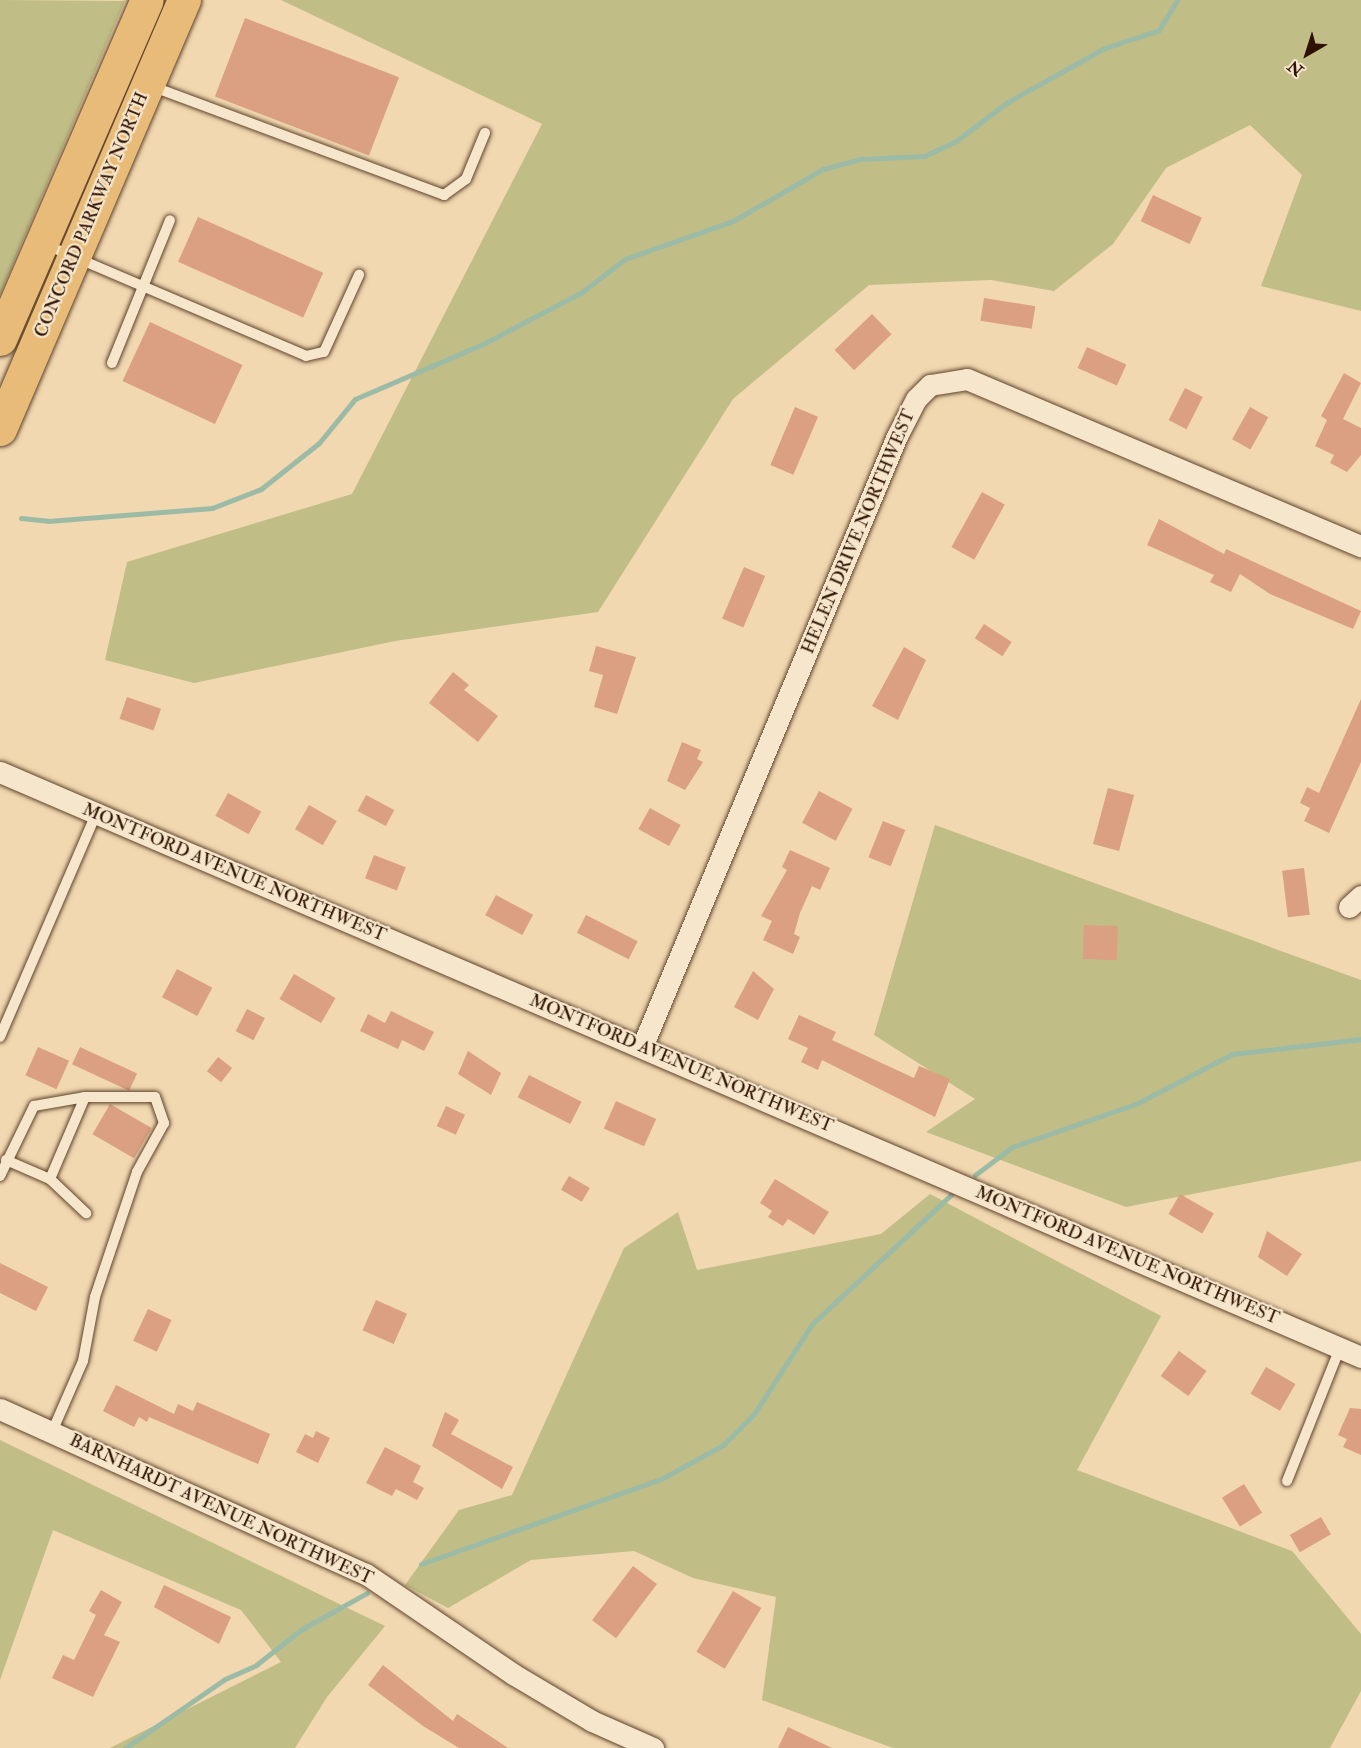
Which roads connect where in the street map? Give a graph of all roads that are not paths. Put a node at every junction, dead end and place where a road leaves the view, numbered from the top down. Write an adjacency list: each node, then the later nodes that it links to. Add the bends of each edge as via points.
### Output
1 (147, 0): 6 (highway, CONCORD PARKWAY NORTH)
2 (184, 0): 3 (highway, CONCORD PARKWAY NORTH)
3 (148, 85): 4 (lane, via 444,195 466,179); 7 (highway, CONCORD PARKWAY NORTH)
4 (485, 133)
5 (170, 220): 9 (lane)
6 (42, 243): 7 (lane); 10 (highway, CONCORD PARKWAY NORTH)
7 (74, 258): 9 (lane); 12 (highway, CONCORD PARKWAY NORTH)
8 (359, 275): 9 (lane, via 324,352 306,356)
9 (143, 286): 11 (lane)
10 (0, 339)
11 (112, 363)
12 (0, 429)
13 (1361, 546): 17 (street, HELEN DRIVE NORTHWEST, via 967,379 930,385 916,399 897,436)
14 (0, 772): 15 (street, MONTFORD AVENUE NORTHWEST)
15 (96, 814): 16 (lane); 17 (street, MONTFORD AVENUE NORTHWEST)
16 (0, 1037)
17 (642, 1047): 23 (street, MONTFORD AVENUE NORTHWEST)
18 (85, 1097): 19 (lane, via 34,1106); 21 (lane); 26 (lane, via 155,1096 164,1123 137,1172 95,1297 83,1361)
19 (6, 1160): 20 (lane); 21 (lane)
20 (0, 1176)
21 (50, 1179): 22 (lane)
22 (86, 1213)
23 (1340, 1348): 24 (street, MONTFORD AVENUE NORTHWEST); 27 (lane)
24 (1361, 1357)
25 (0, 1409): 26 (street, BARNHARDT AVENUE NORTHWEST)
26 (52, 1432): 28 (street, BARNHARDT AVENUE NORTHWEST, via 366,1574)
27 (1287, 1482)
28 (615, 1741): 29 (street, BARNHARDT AVENUE NORTHWEST)
29 (653, 1748)

